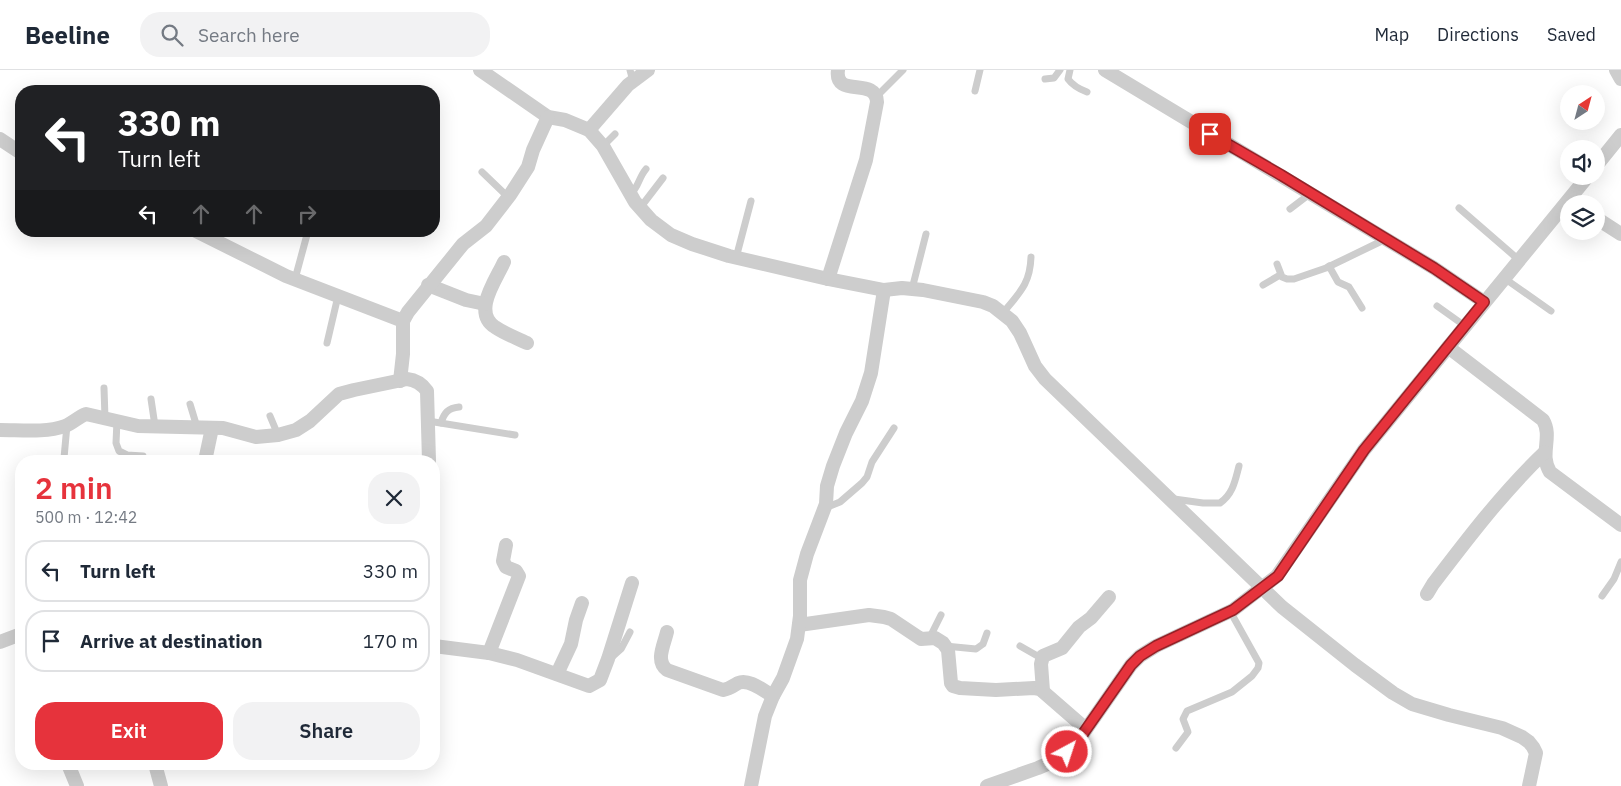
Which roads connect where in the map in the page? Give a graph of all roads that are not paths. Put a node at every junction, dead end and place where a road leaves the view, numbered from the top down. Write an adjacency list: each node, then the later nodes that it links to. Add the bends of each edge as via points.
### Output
1 (480, 70): 16 (street)
2 (648, 70): 10 (street)
3 (838, 70): 15 (street, via 840,82 868,89)
4 (903, 70): 15 (lane)
5 (980, 70): 13 (lane)
6 (1060, 70): 11 (lane, via 1054,78)
7 (1070, 70): 14 (lane, via 1070,82)
8 (1105, 70): 27 (street)
9 (1616, 70): 12 (street)
10 (631, 76): 17 (street)
11 (1045, 79)
12 (1621, 79)
13 (975, 91)
14 (1087, 92)
15 (876, 97): 50 (street, via 866,160)
16 (548, 117): 17 (street); 29 (street, via 528,166)
17 (589, 130): 21 (street)
18 (616, 134): 21 (lane)
19 (1621, 135): 23 (street)
20 (0, 139): 22 (street)
21 (603, 146): 28 (street)
22 (15, 149)
23 (1605, 155)
24 (646, 169): 28 (lane, via 637,188)
25 (482, 172): 29 (lane)
26 (663, 178): 31 (lane)
27 (1311, 193): 33 (lane); 40 (street)
28 (630, 194): 31 (street)
29 (509, 198): 51 (street)
30 (751, 201): 42 (lane)
31 (640, 208): 42 (street, via 672,235)
32 (1459, 208): 43 (lane)
33 (1290, 209)
34 (1560, 215): 43 (street)
35 (1605, 224): 37 (street)
36 (926, 234): 53 (lane)
37 (1621, 234)
38 (208, 237): 49 (street)
39 (306, 237): 49 (lane)
40 (1386, 239): 46 (lane); 56 (street)
41 (1031, 257): 61 (lane, via 1027,282)
42 (736, 258): 50 (street)
43 (1519, 260): 48 (street)
44 (504, 262): 57 (street)
45 (1278, 264): 47 (lane)
46 (1329, 266): 47 (lane, via 1294,279); 59 (lane, via 1338,282 1349,287)
47 (1280, 275): 52 (lane)
48 (1504, 277): 56 (street); 60 (lane)
49 (295, 280): 55 (street)
50 (828, 280): 54 (street)
51 (428, 285): 57 (street); 62 (street)
52 (1263, 285)
53 (912, 289): 54 (street); 61 (street, via 983,302)
54 (884, 290): 90 (street, via 871,373 833,466)
55 (338, 296): 62 (street); 64 (lane)
56 (1484, 302): 63 (street)
57 (485, 304): 65 (street, via 487,317 494,327)
58 (1437, 306): 63 (lane)
59 (1362, 308)
60 (1550, 312)
61 (1002, 314): 89 (street, via 1020,333 1035,366 1045,379)
62 (403, 322): 67 (street)
63 (1465, 326): 66 (street)
64 (327, 344)
65 (527, 344)
66 (1448, 347): 83 (street, via 1540,417 1546,425); 95 (street, via 1364,450 1278,576)
67 (400, 381): 74 (street, via 415,380 424,386); 81 (street, via 339,394 310,421 296,430)
68 (104, 388): 73 (lane)
69 (151, 399): 76 (lane)
70 (190, 404): 77 (lane)
71 (459, 407): 74 (lane, via 447,410)
72 (270, 416): 81 (lane)
73 (111, 420): 75 (street, via 86,414); 76 (street); 85 (lane, via 119,450)
74 (434, 422): 82 (lane); 87 (street)
75 (67, 425): 80 (street, via 50,430); 84 (lane)
76 (155, 426): 77 (street)
77 (197, 427): 78 (street)
78 (212, 428): 81 (street, via 256,437); 86 (street)
79 (894, 428): 90 (lane, via 862,483 840,502)
80 (0, 430)
81 (278, 435)
82 (515, 435)
83 (1545, 452): 91 (street, via 1545,464 1550,472); 96 (street, via 1487,513)
84 (64, 455)
85 (135, 455)
86 (206, 455)
87 (430, 455)
88 (1239, 466): 89 (lane, via 1230,494 1220,503 1203,504)
89 (1168, 498): 95 (street)
90 (824, 508): 102 (street, via 800,580)
91 (1621, 525)
92 (506, 545): 112 (street, via 503,561 519,576)
93 (1621, 562): 97 (lane)
94 (632, 583): 114 (street)
95 (1263, 589): 100 (street); 126 (street, via 1322,639 1412,704 1502,728 1528,742 1536,752)
96 (1427, 594)
97 (1602, 596)
98 (1109, 597): 113 (street, via 1062,648 1046,653)
99 (582, 603): 115 (street, via 571,644)
100 (1230, 611): 118 (street, via 1140,656); 119 (lane, via 1259,663 1258,668 1232,692 1187,711 1183,719 1188,732)
101 (942, 615): 107 (lane)
102 (799, 625): 107 (street, via 884,617 921,638); 117 (street, via 794,648)
103 (630, 632): 114 (lane, via 621,649)
104 (667, 632): 117 (street, via 660,661 667,670 723,690 748,682)
105 (987, 633): 109 (lane, via 976,649)
106 (15, 636): 108 (street)
107 (930, 637): 109 (street, via 940,640)
108 (0, 642)
109 (945, 646): 116 (street, via 951,683 956,688 1034,688)
110 (1020, 646): 113 (lane)
111 (440, 647): 112 (street)
112 (489, 653): 115 (street)
113 (1042, 658): 116 (street)
114 (608, 659): 115 (street, via 600,680 589,686)
115 (557, 674)
116 (1043, 691): 118 (street)
117 (773, 696): 124 (street, via 765,716)
118 (1086, 729): 125 (street, via 1072,747 1054,761)
119 (1176, 748)
120 (70, 770): 122 (street)
121 (157, 770): 123 (street)
122 (77, 786)
123 (161, 786)
124 (750, 786)
125 (987, 786)
126 (1529, 786)

